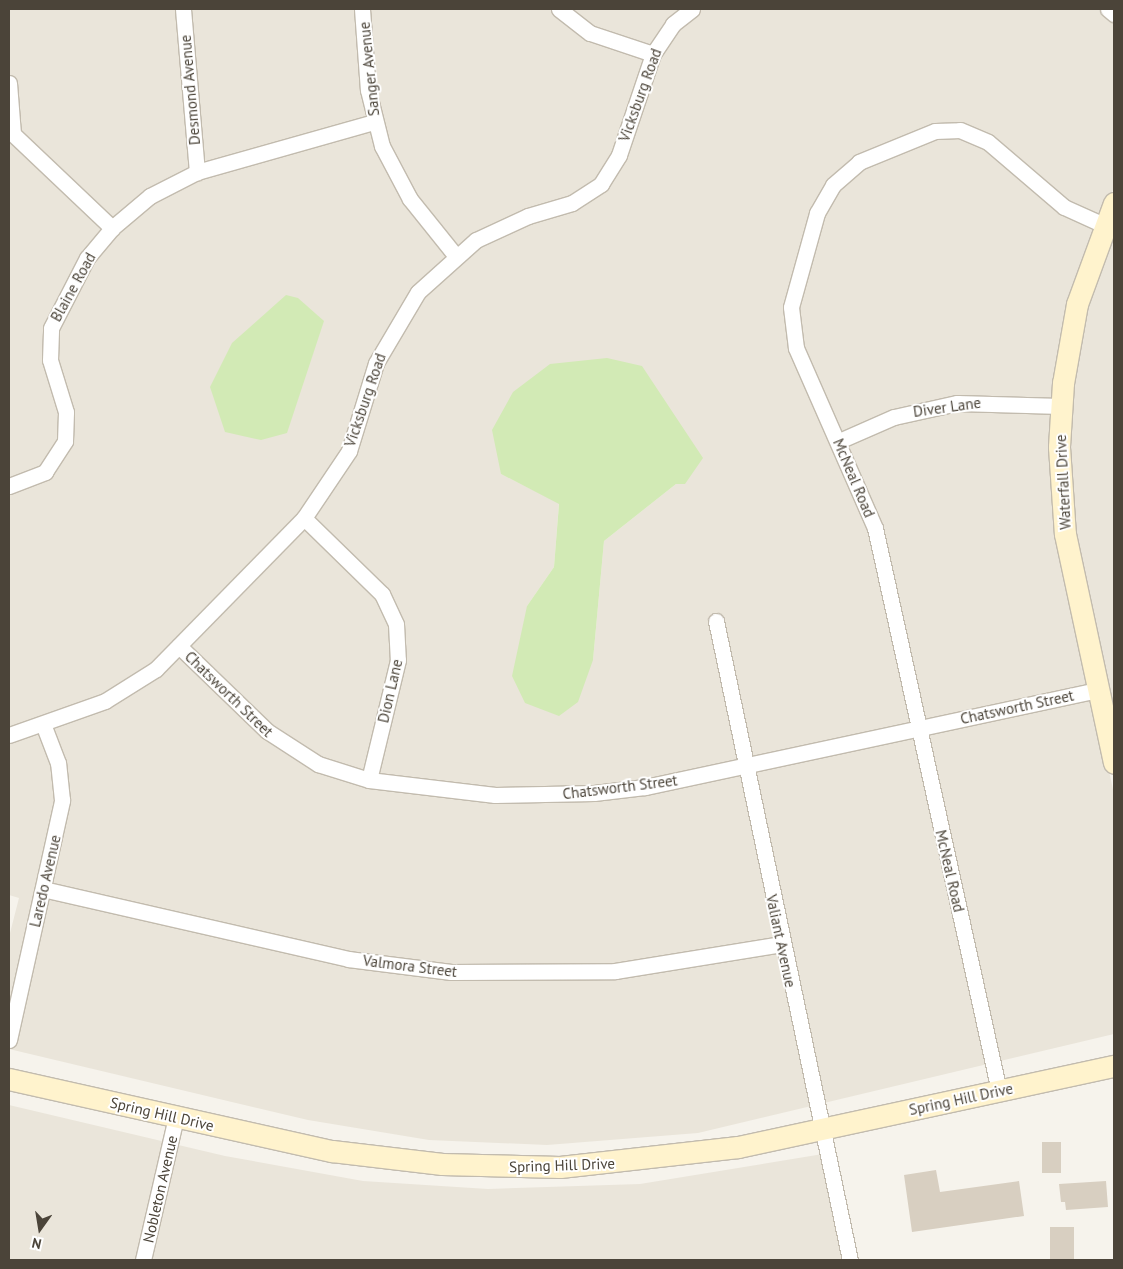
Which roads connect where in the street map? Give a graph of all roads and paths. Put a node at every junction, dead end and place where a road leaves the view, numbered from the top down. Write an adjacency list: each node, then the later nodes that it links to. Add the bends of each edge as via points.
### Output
1 (183, 9): 11 (street, Desmond Avenue)
2 (362, 9): 9 (street, Sanger Avenue)
3 (559, 9): 7 (street, via 590,33)
4 (692, 9): 7 (street, Vicksburg Road, via 674,24)
5 (1108, 9): 6 (street)
6 (1114, 14)
7 (653, 54): 15 (street, Vicksburg Road, via 620,155 601,184 572,203 500,227)
8 (9, 83): 10 (street)
9 (374, 122): 11 (street, Blaine Road); 15 (street, Sanger Avenue, via 396,176)
10 (11, 134): 14 (street)
11 (197, 172): 14 (street, Blaine Road, via 150,196)
12 (1114, 203): 13 (main road, Waterfall Drive)
13 (1104, 225): 16 (main road, Waterfall Drive, via 1077,304); 17 (street, McNeal Road, via 1064,207 988,142 960,130 924,135 844,173 817,213 791,307 796,348)
14 (112, 228): 18 (street, Blaine Road, via 87,258 51,328 50,360 67,426 63,447 39,476)
15 (455, 255): 19 (street, Vicksburg Road, via 418,292 387,338 349,451)
16 (1061, 406): 17 (street, Diver Lane, via 957,403 894,416); 22 (main road, Waterfall Drive, via 1066,534)
17 (839, 441): 24 (street, McNeal Road, via 875,528)
18 (9, 486)
19 (304, 518): 21 (street, Vicksburg Road); 28 (street, Dion Lane, via 382,594 396,624 398,660)
20 (716, 621): 27 (street, Valiant Avenue)
21 (180, 646): 23 (street, Vicksburg Road, via 132,686); 28 (street, Chatsworth Street, via 275,737 318,764)
22 (1098, 690): 24 (street, Chatsworth Street); 26 (main road, Waterfall Drive)
23 (43, 724): 25 (street, Vicksburg Road); 29 (street, Laredo Avenue, via 58,763 62,800)
24 (919, 729): 27 (street, Chatsworth Street); 34 (street, McNeal Road)
25 (9, 735)
26 (1114, 763)
27 (744, 766): 28 (street, Chatsworth Street, via 645,786 546,796 451,792); 30 (street, Valiant Avenue)
28 (369, 780)
29 (43, 890): 30 (street, Valmora Street, via 348,959 451,972 615,971); 31 (street, Laredo Avenue)
30 (782, 944): 36 (street, Valiant Avenue)
31 (9, 1040)
32 (1114, 1066): 34 (main road, Spring Hill Drive)
33 (9, 1079): 35 (main road, Spring Hill Drive)
34 (1000, 1091): 36 (main road, Spring Hill Drive)
35 (176, 1117): 36 (main road, Spring Hill Drive, via 332,1151 500,1167 673,1157); 37 (street, Nobleton Avenue)
36 (822, 1129): 38 (street, Valiant Avenue)
37 (143, 1260)
38 (850, 1260)

